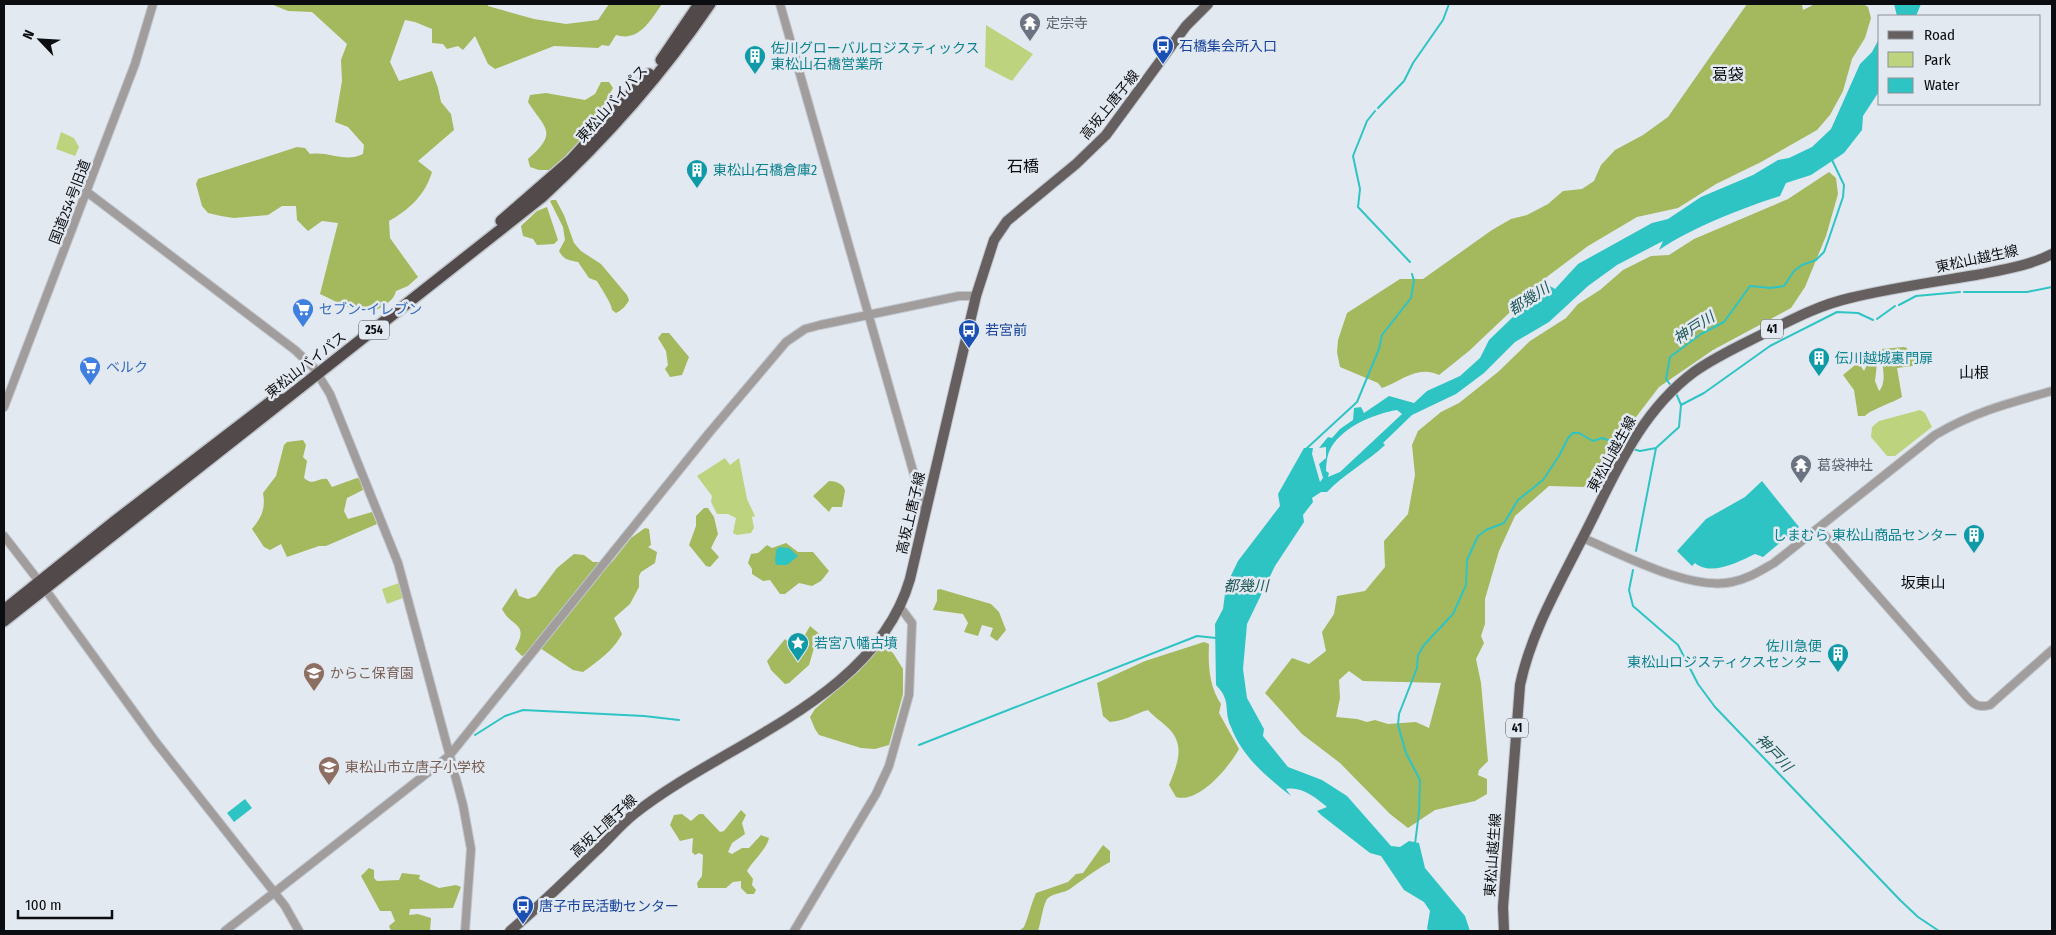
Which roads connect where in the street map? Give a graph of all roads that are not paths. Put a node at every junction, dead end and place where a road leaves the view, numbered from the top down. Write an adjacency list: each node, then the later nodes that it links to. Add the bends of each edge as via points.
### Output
1 (153, 4): 6 (street, 国道254号旧道, via 135,64)
2 (699, 4): 10 (highway, 東松山バイパス / 254, via 652,70 571,160 506,218)
3 (710, 4): 10 (highway, 東松山バイパス / 254, via 642,96 584,158 511,223)
4 (780, 4): 9 (street)
5 (1208, 4): 8 (main road, 高坂上唐子線, via 1186,26 1106,135 1008,221 989,251)
6 (87, 192): 10 (street, via 280,337); 12 (street, 国道254号旧道)
7 (2052, 254): 16 (main road, 東松山越生線 / 41, via 2019,266 1838,301 1793,318 1714,359 1662,400 1641,426)
8 (976, 296): 9 (street, via 959,296); 13 (main road, 高坂上唐子線)
9 (869, 314): 13 (street); 22 (street, via 805,329 786,342 703,440)
10 (316, 371): 17 (highway, 東松山バイパス / 254); 22 (street, via 330,394 398,563)
11 (2052, 391): 14 (street, via 1991,407 1956,422)
12 (4, 407)
13 (925, 512): 18 (main road, 高坂上唐子線, via 910,579)
14 (1819, 529): 16 (street, via 1751,577 1724,584 1681,578); 21 (street, via 1977,706 1990,705)
15 (4, 536): 17 (street)
16 (1583, 538): 29 (main road, 東松山越生線 / 41, via 1534,636 1520,685)
17 (42, 586): 19 (highway, 東松山バイパス / 254); 20 (highway, 東松山バイパス / 254); 23 (street, via 155,741)
18 (900, 607): 27 (main road, 高坂上唐子線, via 870,648 830,688 796,713 633,814); 28 (street, via 912,623 908,695 888,766 872,802)
19 (4, 610)
20 (4, 621)
21 (2052, 650)
22 (449, 756): 23 (street); 26 (street, via 469,829 471,857)
23 (274, 893): 24 (street); 25 (street)
24 (225, 931)
25 (299, 931)
26 (465, 931)
27 (510, 931)
28 (794, 931)
29 (1504, 931)

